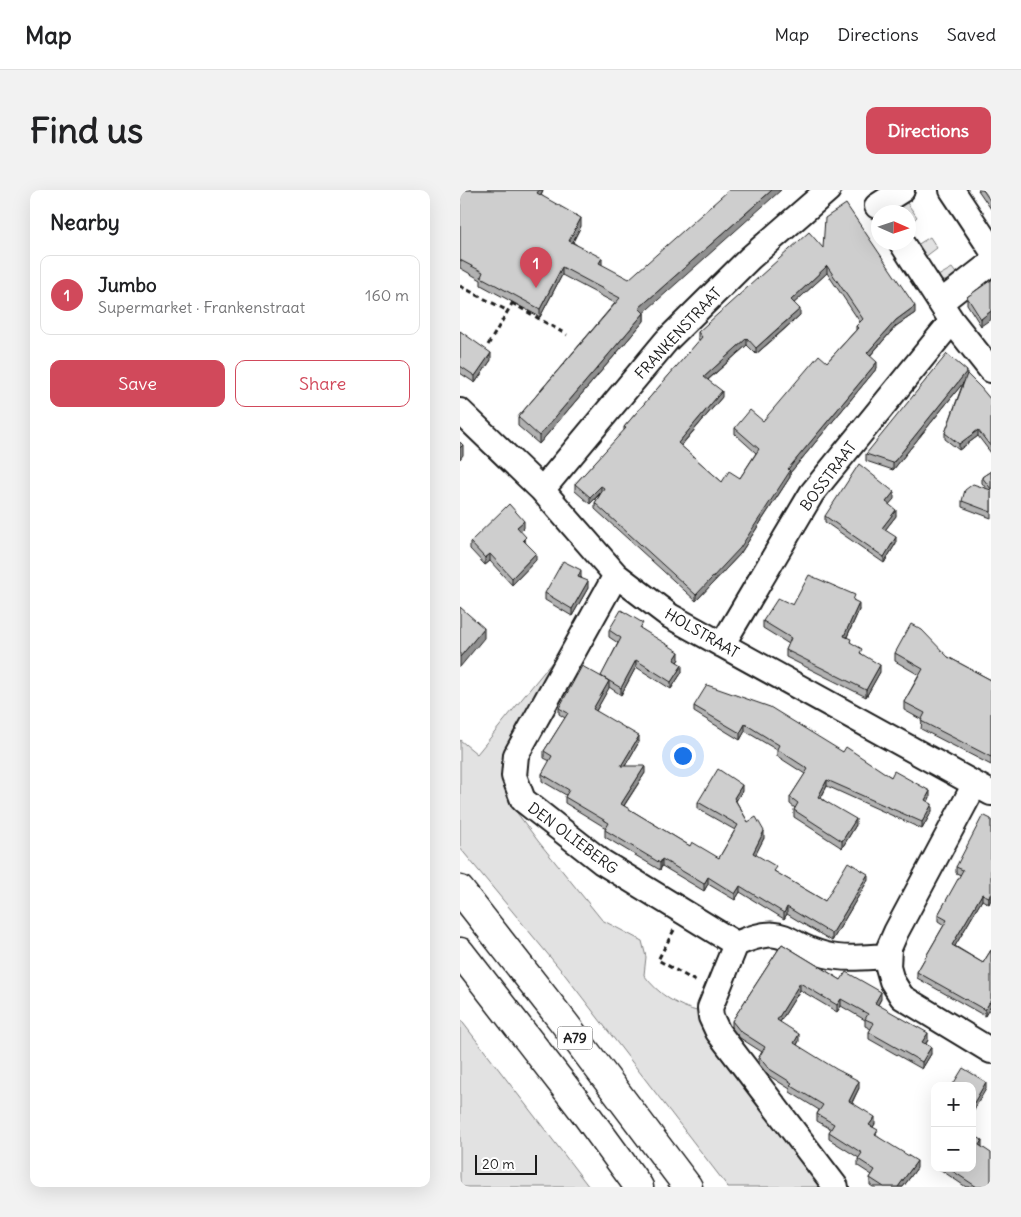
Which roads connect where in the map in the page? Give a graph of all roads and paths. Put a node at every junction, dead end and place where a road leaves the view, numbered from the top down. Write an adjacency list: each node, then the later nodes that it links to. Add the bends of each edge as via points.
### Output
1 (828, 190): 15 (street, FRANKENSTRAAT, via 750,258 667,340)
2 (902, 190): 4 (street)
3 (952, 190): 5 (street)
4 (874, 203)
5 (991, 249)
6 (906, 250): 10 (street)
7 (991, 263): 10 (street, BOSSTRAAT)
8 (460, 286): 9 (path)
9 (508, 311): 11 (path, via 512,303); 12 (path)
10 (947, 311): 13 (street); 17 (street, BOSSTRAAT, via 812,493)
11 (567, 335)
12 (488, 345)
13 (991, 370)
14 (460, 411): 15 (street, HOLSTRAAT)
15 (542, 490): 16 (street, HOLSTRAAT)
16 (616, 575): 17 (street, HOLSTRAAT, via 670,616); 20 (street, DEN OLIEBERG, via 516,755 514,776 523,800 602,862)
17 (722, 645): 18 (street, HOLSTRAAT)
18 (983, 788): 23 (street, via 896,932)
19 (460, 890): 27 (highway, A79)
20 (683, 912): 21 (street, DEN OLIEBERG); 24 (path, via 658,960)
21 (736, 944): 23 (street, via 759,934 776,934 828,956); 24 (street)
22 (460, 952): 26 (highway, A79, via 585,1112)
23 (887, 956): 25 (street, via 892,981 902,997)
24 (715, 992): 28 (street, via 710,1008 718,1032)
25 (991, 1051)
26 (638, 1187)
27 (688, 1187)
28 (836, 1187)

